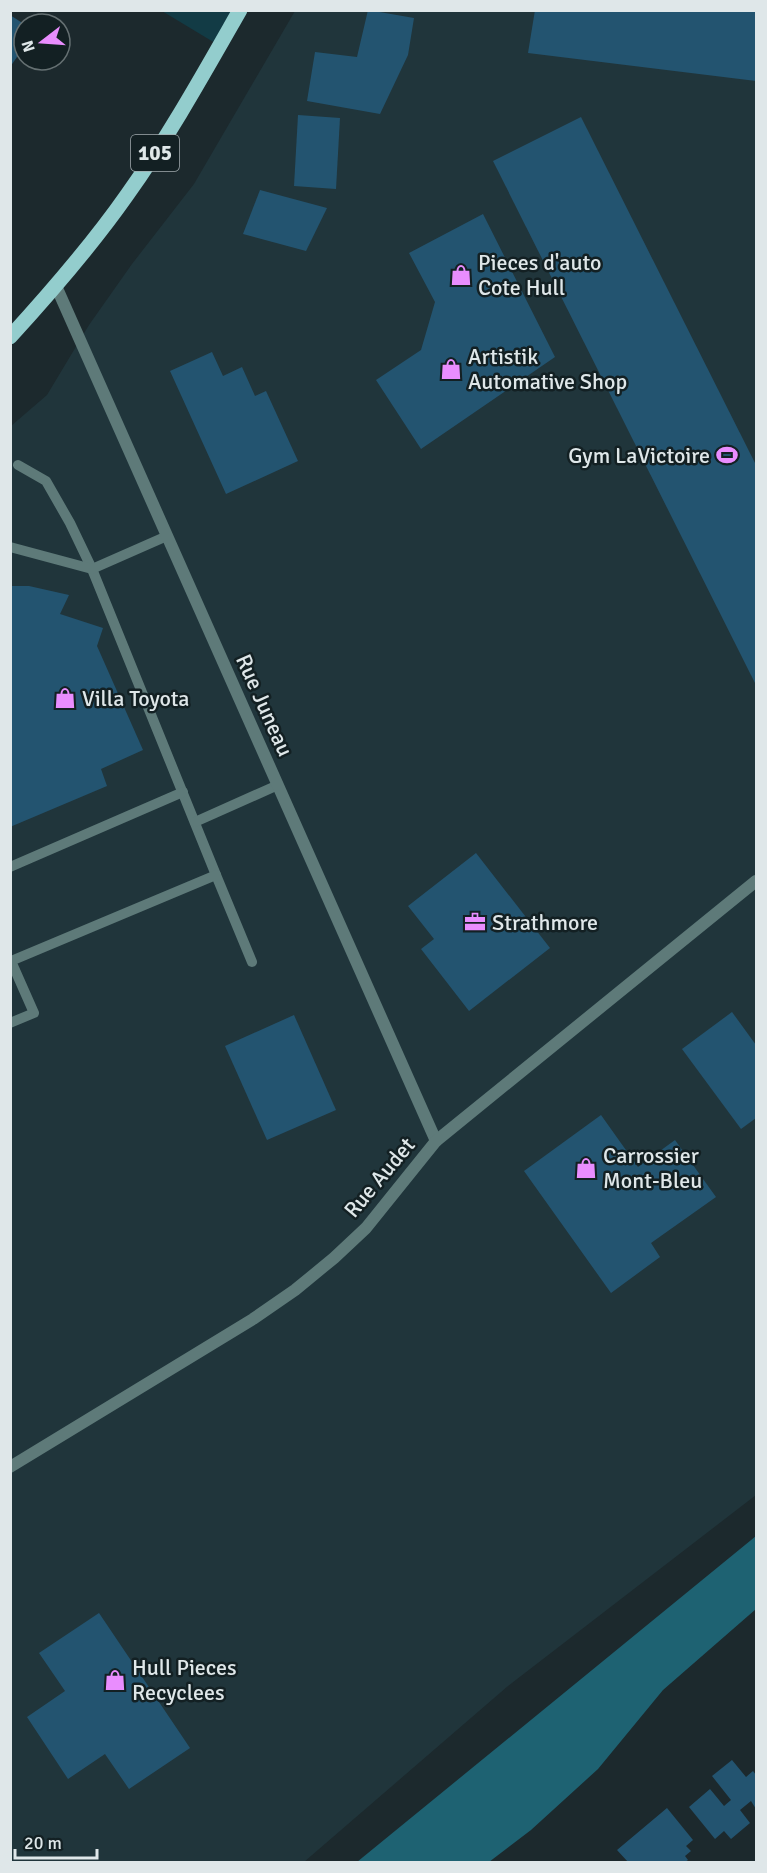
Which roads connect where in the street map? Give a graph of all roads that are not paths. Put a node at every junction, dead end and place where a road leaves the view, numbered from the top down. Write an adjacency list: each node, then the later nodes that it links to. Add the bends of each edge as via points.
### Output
1 (240, 10): 2 (main road, 105, via 128,195)
2 (56, 286): 3 (main road, 105); 5 (street, Rue Juneau)
3 (10, 337)
4 (18, 465): 7 (lane, via 46,481)
5 (167, 536): 7 (lane); 8 (street, Rue Juneau)
6 (10, 547): 7 (lane)
7 (92, 569): 9 (lane)
8 (278, 784): 10 (lane); 16 (street, Rue Juneau)
9 (183, 792): 10 (lane); 11 (lane)
10 (195, 822): 12 (lane)
11 (10, 867)
12 (216, 875): 14 (lane); 15 (lane, via 11,961 34,1013)
13 (756, 881): 16 (street, Rue Audet)
14 (252, 962)
15 (10, 1023)
16 (436, 1141): 17 (street, Rue Audet, via 366,1228 294,1290)
17 (10, 1467)

